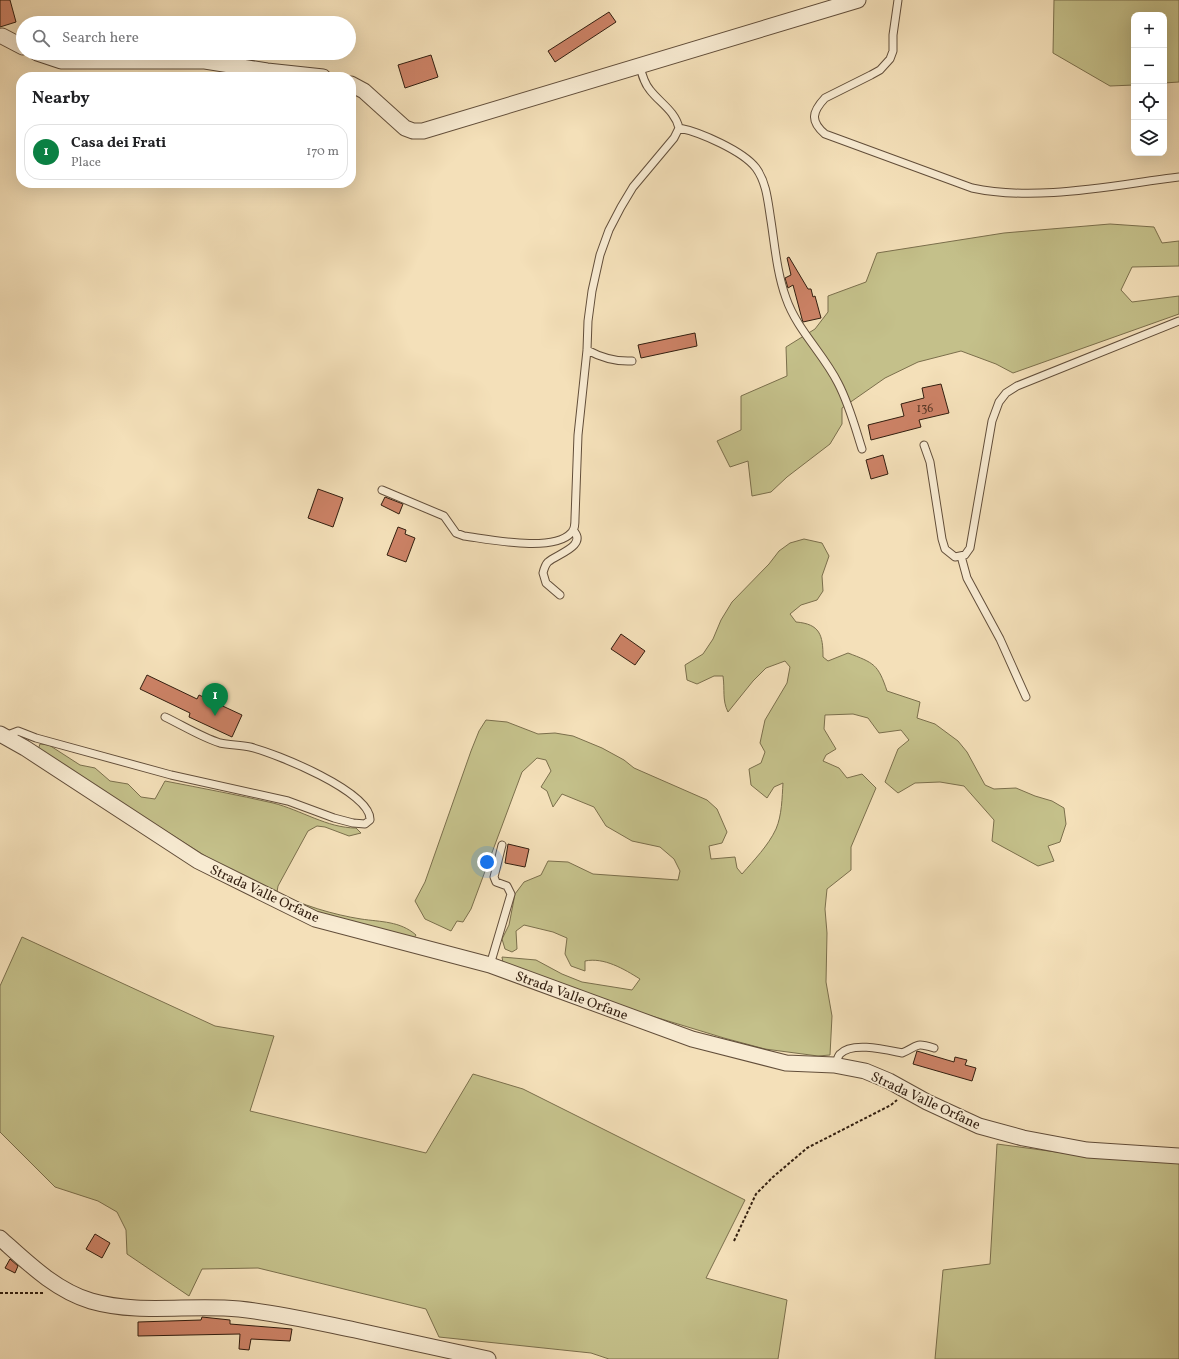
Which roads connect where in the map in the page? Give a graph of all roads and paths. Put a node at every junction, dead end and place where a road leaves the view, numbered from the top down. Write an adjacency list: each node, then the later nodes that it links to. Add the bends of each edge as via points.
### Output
1 (858, 0): 6 (street)
2 (898, 0): 10 (lane, via 890,59 880,70 825,98 818,105 814,120 825,134 972,188 994,192 1039,193)
3 (2, 36): 4 (street)
4 (16, 43)
5 (59, 60): 7 (street, via 205,61)
6 (640, 66): 8 (street, via 423,131 405,128); 9 (lane, via 644,80 674,116)
7 (267, 72)
8 (356, 87)
9 (679, 128): 12 (lane, via 674,138 633,187 609,230 592,291); 15 (lane, via 692,131 732,150 756,168 765,187 779,276 786,299 797,324 810,339 838,383)
10 (1179, 177)
11 (1179, 321): 18 (lane, via 1038,376 1006,393 999,402 992,421 970,548 968,553)
12 (587, 350): 13 (lane, via 608,360); 17 (lane, via 581,396)
13 (632, 361)
14 (924, 445): 18 (lane, via 930,462 942,539 950,554 954,557)
15 (862, 449)
16 (382, 490): 17 (lane, via 444,516 456,533 464,536 540,543 566,537)
17 (573, 530): 19 (lane, via 577,539 574,547 549,561 543,573 546,582)
18 (961, 556): 20 (lane, via 967,578 1000,639)
19 (560, 595)
20 (1026, 697)
21 (165, 717): 22 (lane, via 220,742 281,758 343,787 367,807 370,820 365,824 353,823 288,800 171,775 18,731)
22 (2, 735): 24 (street, Strada Valle Orfane, via 26,748 198,861 315,919)
23 (502, 845): 24 (lane, via 494,877 496,882 507,886 511,894)
24 (490, 965): 26 (street, Strada Valle Orfane, via 692,1039 786,1063)
25 (934, 1048): 26 (lane, via 914,1046 902,1053 871,1047 856,1048 841,1052)
26 (836, 1066): 27 (street, Strada Valle Orfane, via 865,1071)
27 (907, 1091): 28 (street, Strada Valle Orfane, via 979,1126 1023,1138 1087,1150); 30 (path, via 892,1105 807,1148 772,1177 756,1194)
28 (1179, 1156)
29 (0, 1238): 31 (street, via 35,1271)
30 (734, 1241)
31 (65, 1289): 32 (path, via 53,1293); 33 (street, via 91,1301 129,1308 213,1308 293,1317)
32 (0, 1293)
33 (488, 1359)

